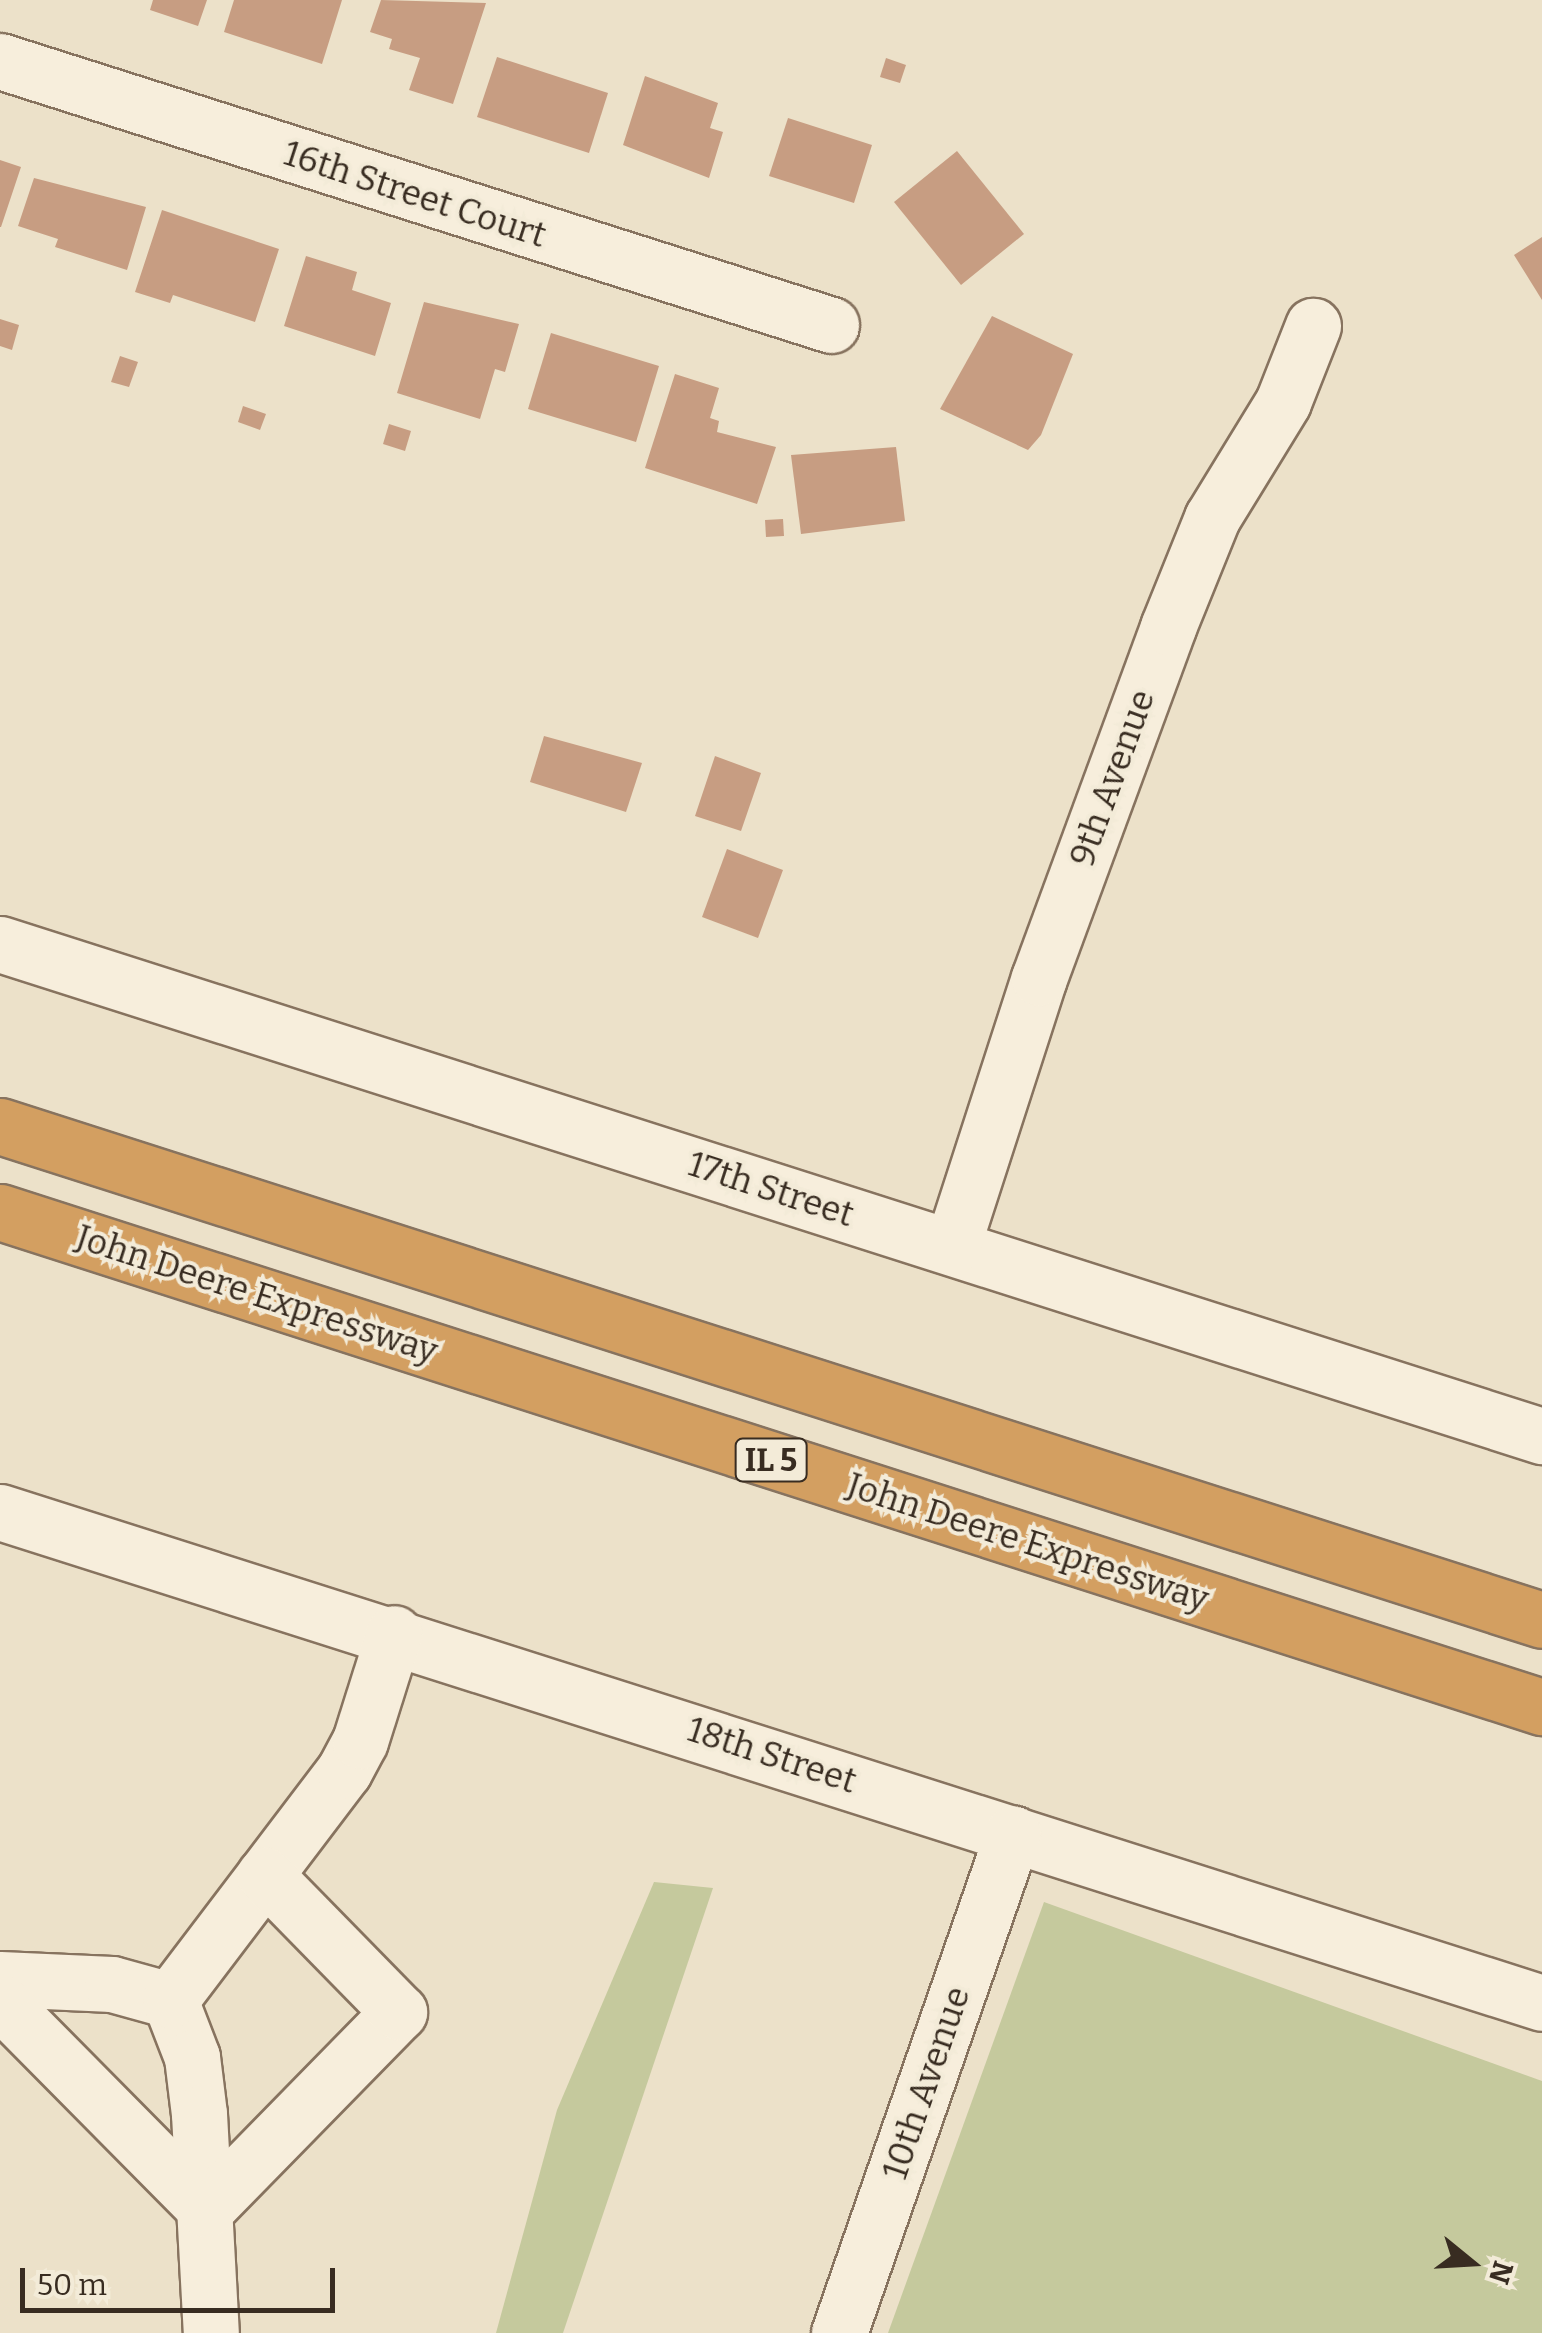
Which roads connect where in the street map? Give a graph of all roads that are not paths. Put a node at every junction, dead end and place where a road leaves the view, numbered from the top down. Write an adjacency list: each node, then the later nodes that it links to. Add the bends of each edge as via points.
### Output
1 (0, 61): 2 (street, 16th Street Court)
2 (831, 325)
3 (1313, 326): 7 (street, 9th Avenue, via 1283,402 1212,518 1168,626 1039,978)
4 (0, 944): 7 (street, 17th Street)
5 (0, 1126): 10 (highway, IL 5)
6 (0, 1212): 12 (highway, John Deere Expressway / IL 5)
7 (952, 1248): 8 (street, 17th Street)
8 (1542, 1436)
9 (0, 1512): 11 (street, 18th Street)
10 (1542, 1620)
11 (394, 1634): 13 (street, 18th Street); 14 (street, via 360,1741)
12 (1542, 1707)
13 (1013, 1834): 18 (street, 18th Street); 21 (street, 10th Avenue)
14 (265, 1875): 16 (street); 19 (street, via 399,2012)
15 (0, 1979): 16 (street, via 112,1984)
16 (170, 2000): 19 (street, via 192,2058)
17 (0, 2001): 19 (street)
18 (1542, 2003)
19 (206, 2209): 20 (street)
20 (204, 2327)
21 (839, 2333)

